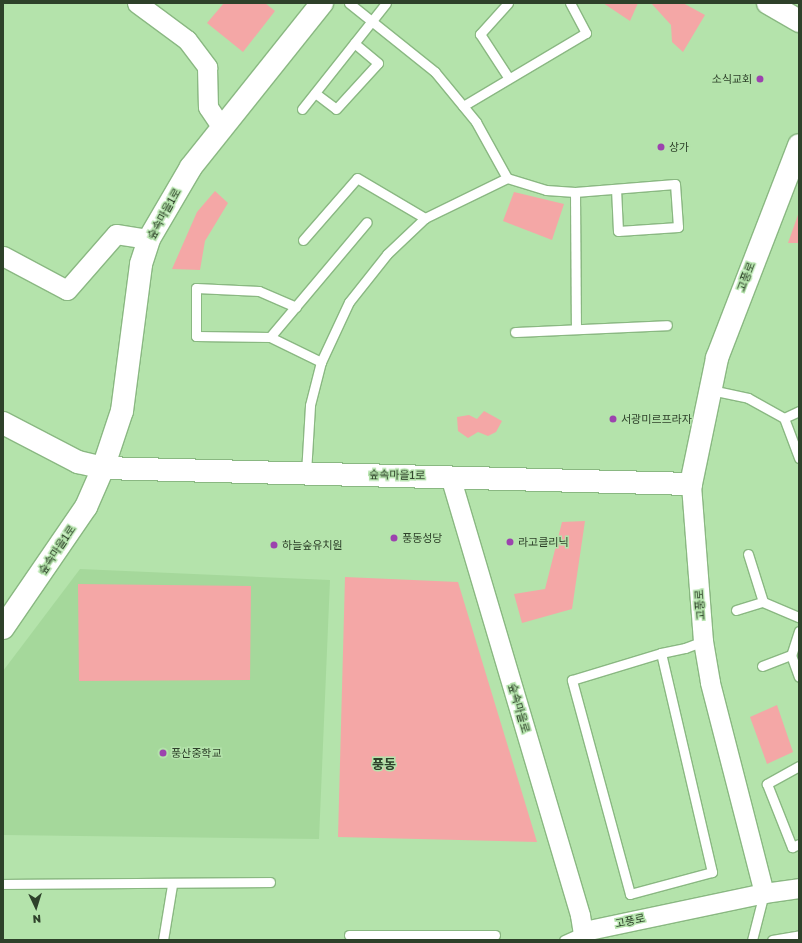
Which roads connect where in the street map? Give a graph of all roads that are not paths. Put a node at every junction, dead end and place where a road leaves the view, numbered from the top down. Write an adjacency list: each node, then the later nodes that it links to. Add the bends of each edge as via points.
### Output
1 (137, 3): 15 (street, via 187,40 207,67 208,107)
2 (322, 3): 15 (street, 숲속마을1로)
3 (349, 3): 8 (lane)
4 (386, 3): 8 (lane)
5 (508, 3): 11 (lane, via 480,34)
6 (570, 3): 11 (lane, via 586,33)
7 (768, 3): 9 (street)
8 (372, 21): 10 (lane); 13 (lane, via 435,72)
9 (799, 22)
10 (354, 43): 12 (lane); 12 (lane, via 378,63 336,109)
11 (508, 77): 13 (lane)
12 (315, 93): 14 (lane)
13 (463, 106): 17 (lane)
14 (302, 109)
15 (222, 128): 22 (street, 숲속마을1로, via 192,167)
16 (799, 144): 31 (street, 고풍로, via 734,310 717,358)
17 (507, 178): 19 (lane, via 546,190); 20 (lane)
18 (616, 189): 18 (lane, via 675,184 678,227 618,231); 19 (lane)
19 (575, 192): 27 (lane)
20 (425, 218): 23 (lane, via 357,178); 30 (lane, via 387,254 349,302)
21 (367, 222): 25 (lane)
22 (149, 239): 24 (street, via 116,234 67,290); 36 (street, 숲속마을1로, via 141,264 122,411)
23 (303, 240)
24 (3, 256)
25 (296, 307): 29 (lane); 29 (lane, via 259,291 196,288 196,336)
26 (667, 325): 27 (lane)
27 (576, 328): 28 (lane)
28 (515, 332)
29 (270, 337): 30 (lane)
30 (321, 362): 37 (lane, via 310,405)
31 (711, 390): 33 (lane, via 748,398); 39 (street, 고풍로)
32 (799, 411): 33 (lane)
33 (784, 418): 35 (lane)
34 (3, 423): 36 (street, 숲속마을1로, via 78,462)
35 (799, 458)
36 (103, 468): 37 (street, 숲속마을1로); 44 (street, 숲속마을1로, via 86,507)
37 (306, 474): 38 (street, 숲속마을1로)
38 (450, 476): 39 (street, 숲속마을1로); 61 (street, 숲속마을로)
39 (691, 484): 46 (street, 고풍로)
40 (748, 554): 41 (lane)
41 (763, 602): 42 (lane); 43 (lane)
42 (736, 610)
43 (799, 617)
44 (3, 628)
45 (799, 631): 48 (lane)
46 (703, 641): 47 (lane); 57 (street, 고풍로)
47 (661, 652): 47 (lane, via 572,680 630,894 712,872)
48 (790, 655): 49 (lane); 50 (lane)
49 (762, 666)
50 (799, 677)
51 (799, 766): 52 (lane, via 767,784 792,847)
52 (799, 844)
53 (270, 882): 55 (lane)
54 (3, 884): 55 (lane)
55 (172, 884): 63 (lane)
56 (799, 888): 57 (street)
57 (764, 893): 61 (street, 고풍로); 65 (lane)
58 (349, 935): 62 (lane)
59 (495, 935): 62 (lane)
60 (799, 935): 66 (lane)
61 (584, 936): 64 (lane)
62 (438, 938)
63 (163, 940)
64 (564, 940)
65 (752, 940)
66 (772, 940)

